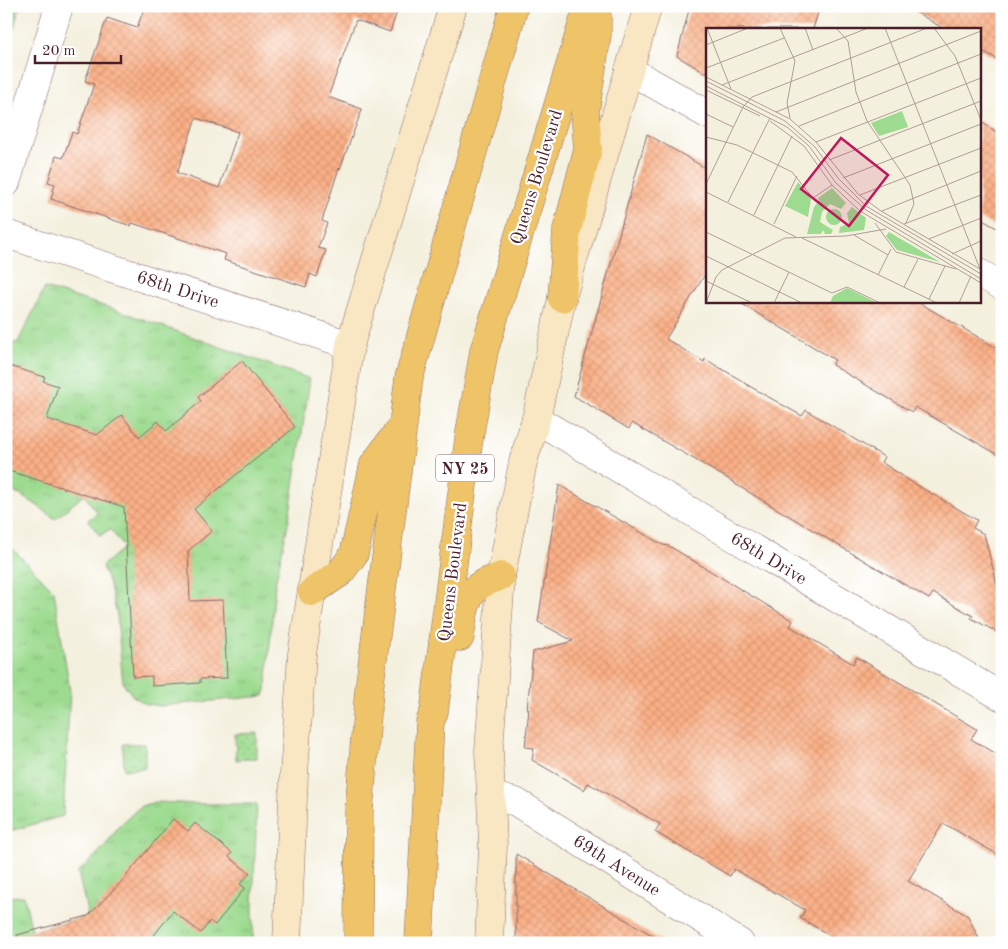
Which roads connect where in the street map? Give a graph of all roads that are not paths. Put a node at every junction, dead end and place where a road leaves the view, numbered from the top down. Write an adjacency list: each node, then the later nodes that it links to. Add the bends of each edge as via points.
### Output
1 (59, 6): 9 (street)
2 (452, 6): 14 (street)
3 (514, 6): 16 (main road, via 409,378)
4 (588, 6): 20 (main road, Queens Boulevard / NY 25, via 484,351 469,438)
5 (597, 6): 13 (main road, via 597,34 585,112 588,149 567,230)
6 (648, 6): 7 (street)
7 (629, 70): 8 (street); 13 (street)
8 (706, 113)
9 (6, 183)
10 (6, 234): 14 (street, 68th Drive)
11 (980, 274): 12 (street)
12 (1002, 286)
13 (562, 298): 15 (street)
14 (350, 345): 18 (street)
15 (536, 419): 17 (street, via 523,462); 19 (street, 68th Drive)
16 (403, 424): 18 (main road, via 374,464 354,554 340,573); 23 (main road, via 369,690 359,811)
17 (501, 576): 20 (main road, via 480,585 469,596 456,673); 21 (street, via 489,751)
18 (312, 592): 22 (street, via 296,724)
19 (1002, 697)
20 (434, 712): 24 (main road, Queens Boulevard / NY 25, via 430,722)
21 (492, 796): 25 (street); 26 (street, 69th Avenue, via 516,802)
22 (287, 943)
23 (358, 943)
24 (418, 943)
25 (489, 943)
26 (740, 943)

